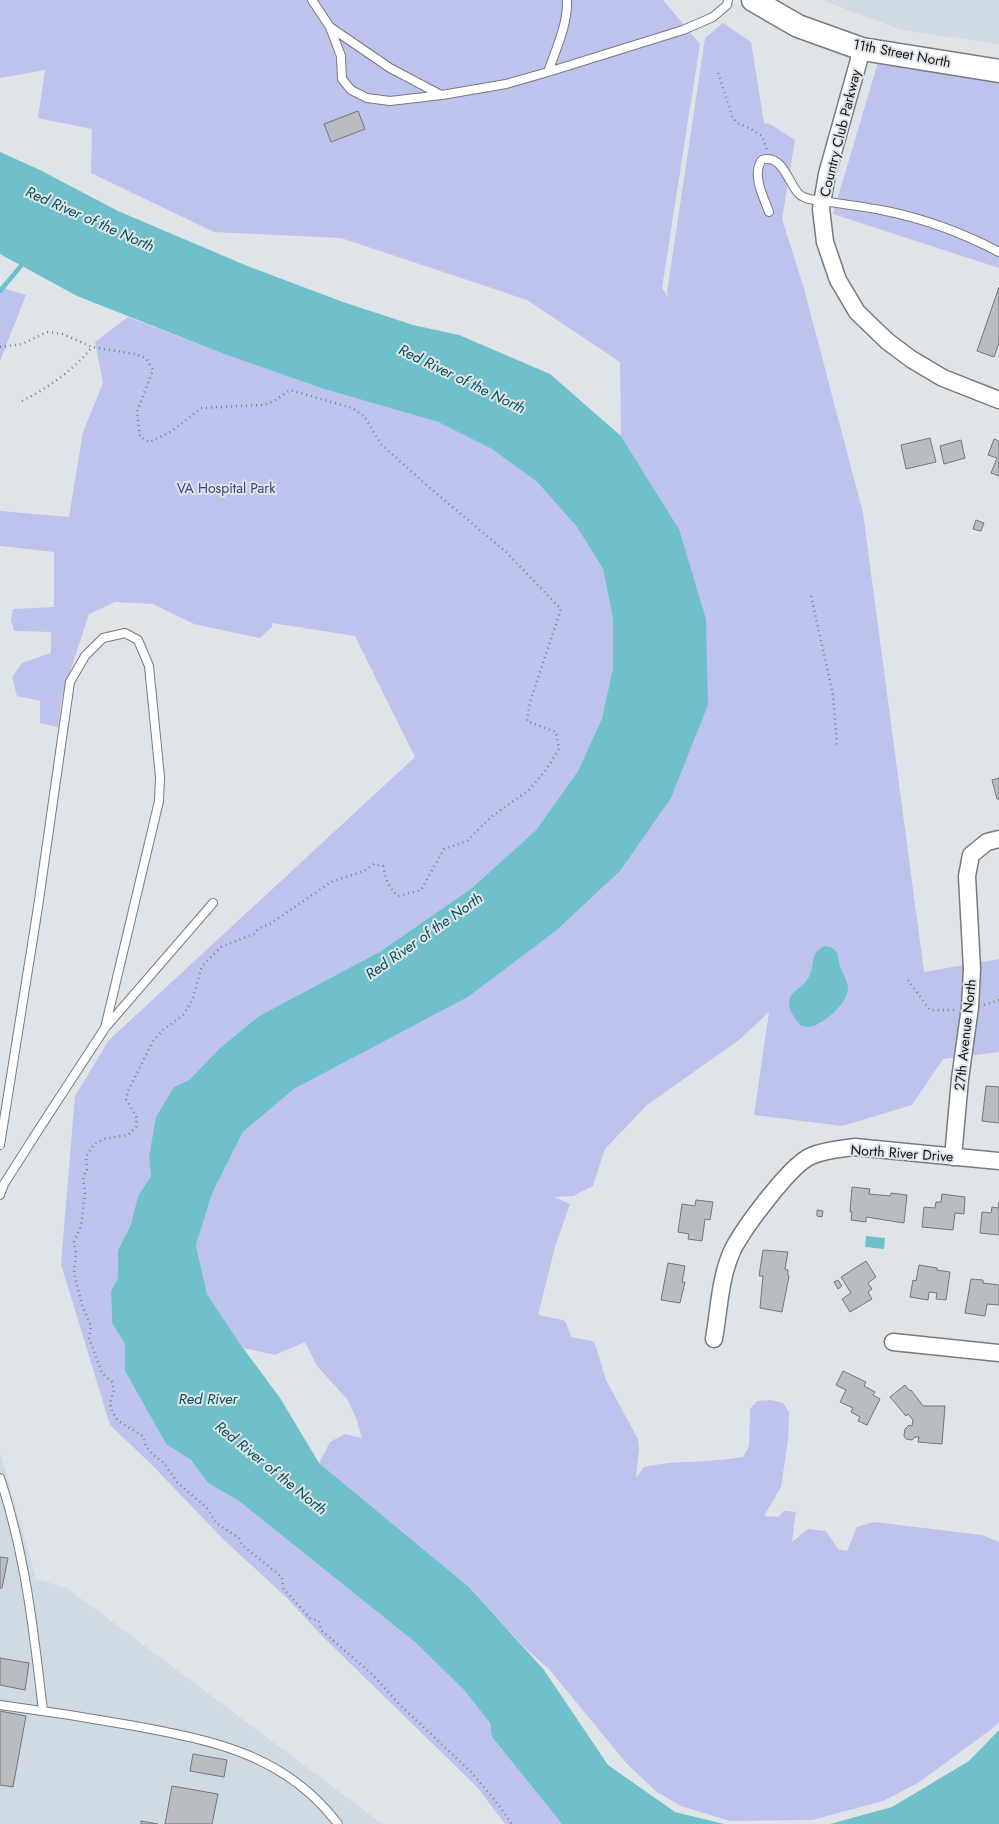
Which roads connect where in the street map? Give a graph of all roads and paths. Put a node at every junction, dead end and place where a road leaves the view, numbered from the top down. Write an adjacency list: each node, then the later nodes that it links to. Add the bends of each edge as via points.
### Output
1 (312, 0): 5 (lane)
2 (567, 0): 8 (lane, via 568,9)
3 (728, 0): 8 (lane, via 727,5 713,16 683,30)
4 (753, 0): 6 (street, 11th Street North, via 798,26)
5 (330, 27): 10 (lane, via 390,68); 10 (lane, via 341,56 342,79 351,90 367,98 390,101)
6 (862, 49): 7 (street, 11th Street North); 12 (street, Country Club Parkway)
7 (999, 71)
8 (548, 72): 10 (lane, via 506,84)
9 (718, 73): 11 (path, via 732,116 737,123 762,136)
10 (442, 95)
11 (770, 159): 12 (lane, via 781,166 801,196); 13 (lane, via 761,161 758,178)
12 (822, 201): 14 (lane, via 887,211 920,220); 17 (street, Country Club Parkway, via 825,242 838,280 856,312 911,359 943,378)
13 (769, 212)
14 (999, 252)
15 (0, 347): 16 (path, via 22,344 46,332 63,334)
16 (92, 347): 18 (path, via 65,374); 38 (path, via 146,358 153,370 138,412 140,437 150,442 172,431 200,408 263,405 290,390 352,408 364,416 381,444 506,552 561,609 530,702 527,721 556,732 559,749 546,770 529,790 491,817 467,841 444,849 421,890 398,896 390,889 383,866 374,864 364,871 331,882 254,934 222,947 202,966 192,1001 183,1015 153,1041 128,1091 126,1100 136,1118 136,1127 128,1136 104,1139 94,1144 86,1157 81,1226 74,1242 74,1273 102,1373 112,1382 114,1390 110,1403 118,1422 143,1436 152,1454 207,1508 216,1523 239,1538 242,1545 282,1577 283,1588 310,1618 319,1621 321,1630 471,1772)
17 (999, 400)
18 (22, 401)
19 (811, 596): 20 (path, via 833,694)
20 (837, 747)
21 (999, 839): 25 (street, 27th Avenue North, via 987,842 970,855 967,876 972,969)
22 (213, 903): 26 (lane)
23 (908, 980): 25 (path, via 930,1010)
24 (999, 1000): 25 (path)
25 (970, 1008): 28 (street, 27th Avenue North)
26 (106, 1028): 27 (lane, via 159,801 160,776 149,666 138,640 126,633 103,638 85,656 70,682 40,898); 30 (lane, via 40,1126)
27 (0, 1145)
28 (953, 1156): 29 (street, North River Drive); 31 (street, North River Drive, via 855,1148 832,1149 809,1157 790,1172 733,1250 723,1281)
29 (999, 1161)
30 (0, 1195)
31 (714, 1339)
32 (893, 1342): 33 (street)
33 (999, 1353)
34 (0, 1478): 36 (lane, via 18,1542 34,1628)
35 (0, 1705): 36 (lane)
36 (43, 1711): 37 (lane, via 195,1738 249,1754 309,1791)
37 (338, 1824)
38 (512, 1824)

